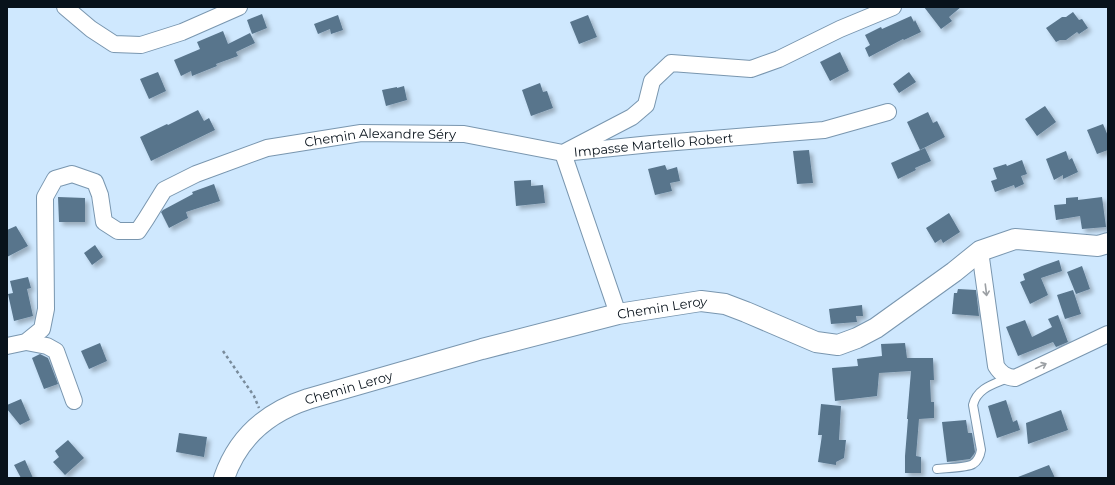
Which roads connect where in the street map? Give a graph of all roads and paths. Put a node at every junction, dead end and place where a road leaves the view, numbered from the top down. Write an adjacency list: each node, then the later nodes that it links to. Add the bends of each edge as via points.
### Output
1 (65, 7): 2 (street, via 114,44 141,46 182,32)
2 (238, 7)
3 (893, 7): 5 (street, via 751,70 671,63 652,81 646,105 632,117)
4 (888, 112): 5 (street, Impasse Martello Robert, via 824,130)
5 (563, 152): 8 (street, Impasse Martello Robert); 10 (street, Chemin Alexandre Séry, via 464,134 361,133 267,148 196,174 164,190 138,231 118,231 104,222 100,195 95,182 72,174 55,178 45,197 46,309 42,329)
6 (1108, 243): 7 (street, Chemin Leroy, via 1098,246 1015,239)
7 (980, 251): 8 (street, Chemin Leroy, via 876,328 838,345 816,342 724,304 700,301); 13 (street, one-way to 13, via 996,366 1003,375)
8 (618, 314): 15 (street, Chemin Leroy, via 482,349 295,403)
9 (1108, 334): 13 (street, one-way to 9, via 1015,378)
10 (26, 342): 11 (street, Chemin Alexandre Séry); 14 (street, Chemin Alexandre Séry, via 47,346 56,351)
11 (7, 346)
12 (224, 351): 15 (path, via 254,396)
13 (1009, 377): 16 (lane, via 983,389 974,398 981,450 974,464)
14 (74, 401)
15 (266, 420): 17 (street, Chemin Leroy, via 239,447)
16 (937, 469)
17 (224, 478)

